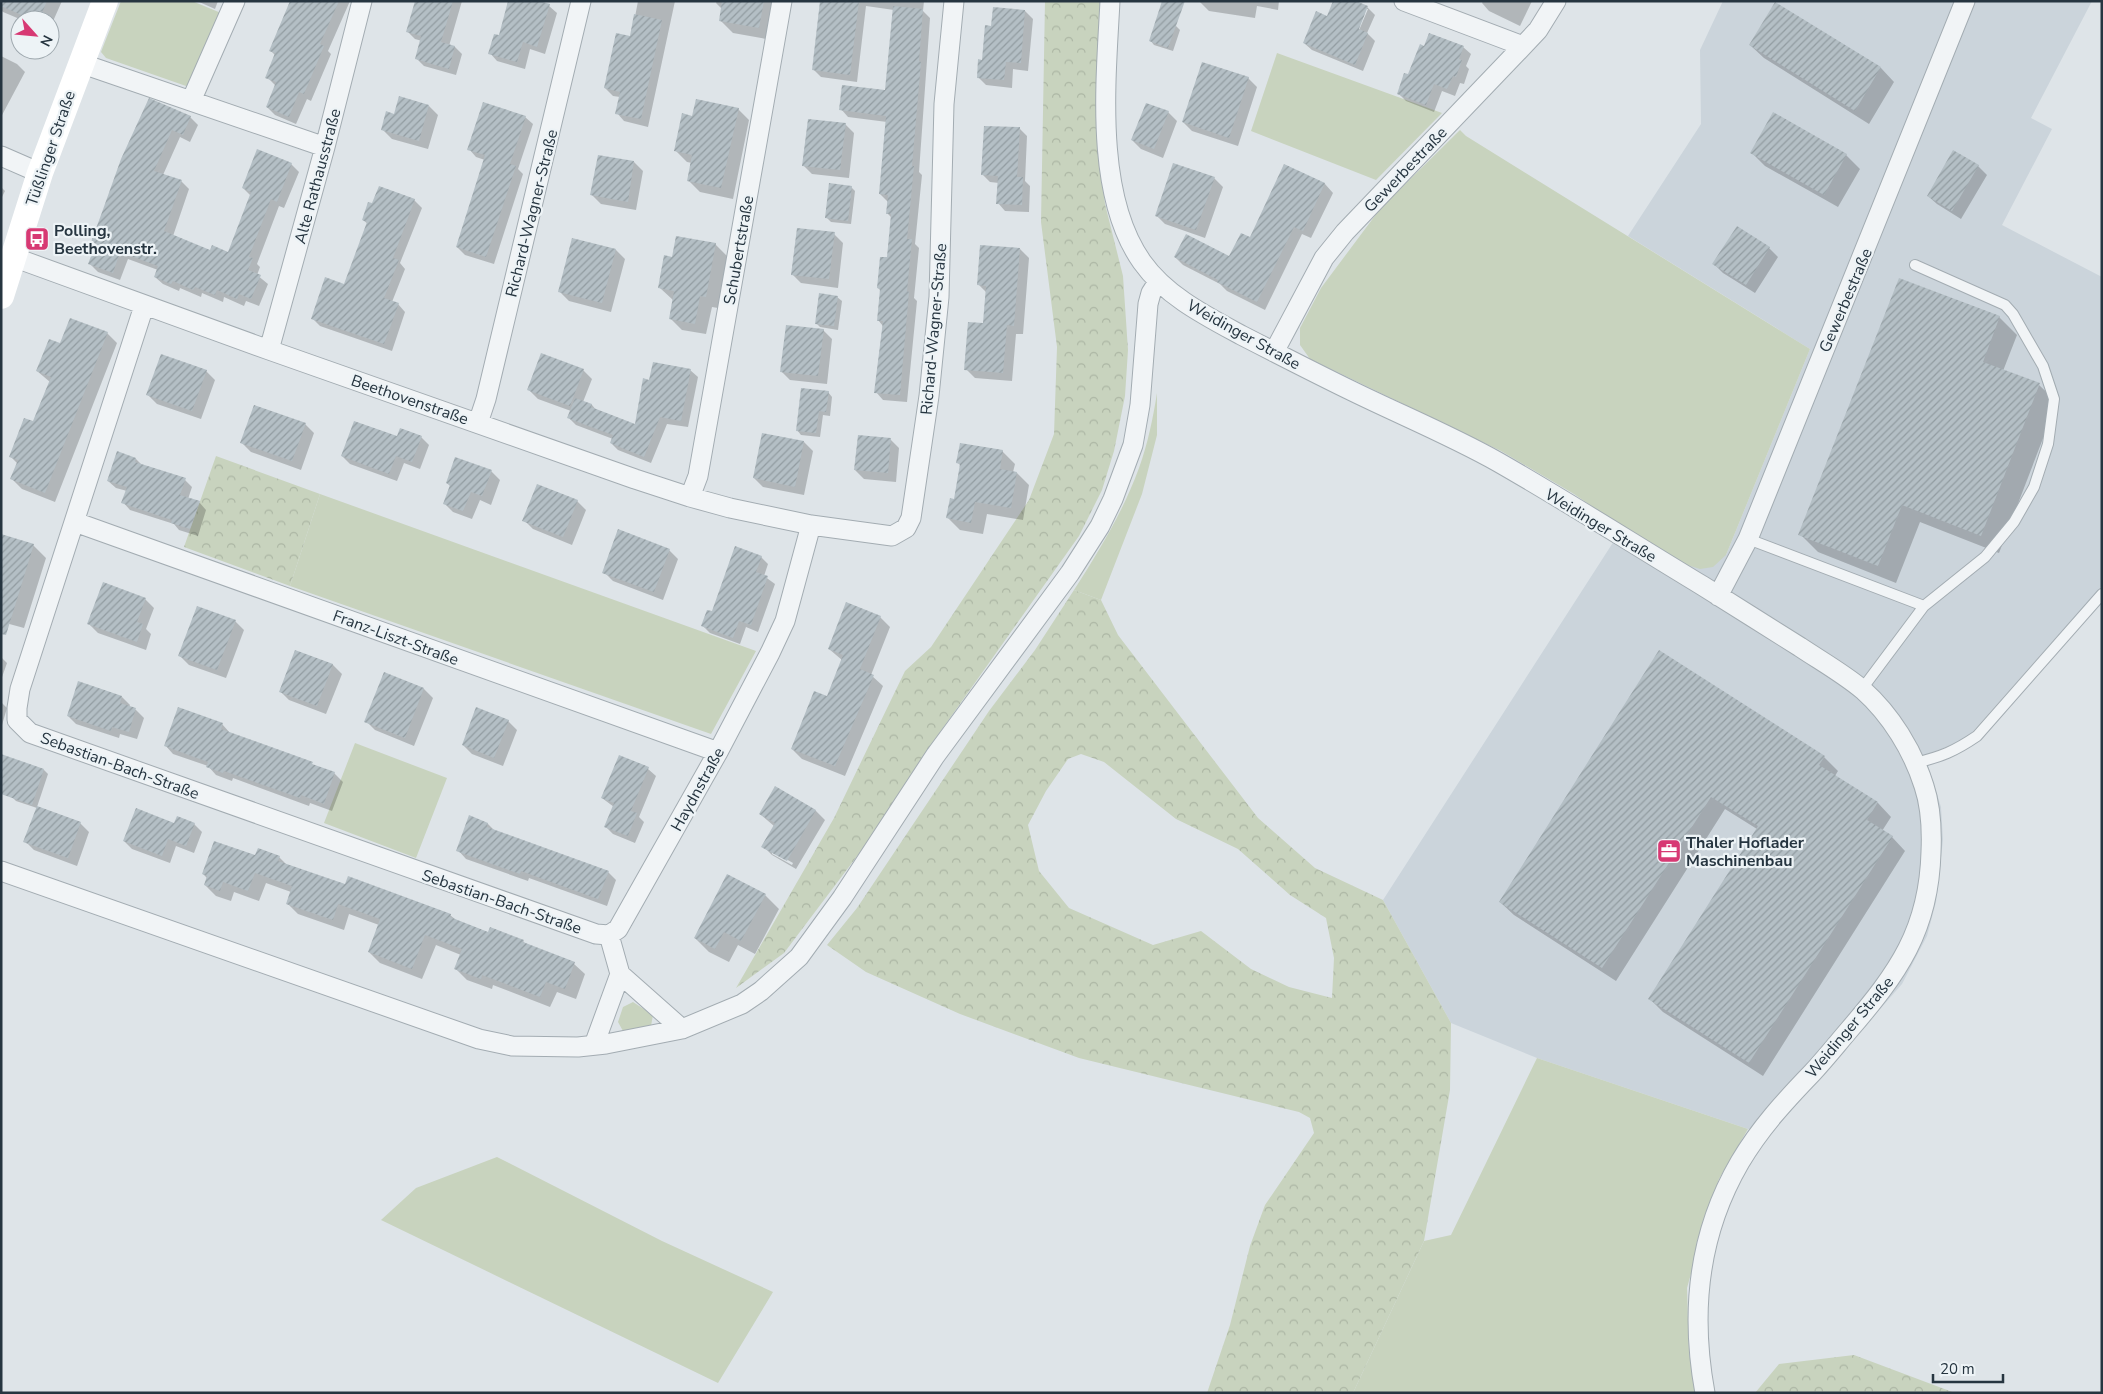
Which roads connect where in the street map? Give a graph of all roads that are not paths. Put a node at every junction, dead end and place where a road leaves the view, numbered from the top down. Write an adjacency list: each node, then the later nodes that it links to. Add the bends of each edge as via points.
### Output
1 (105, 1): 12 (street, Tüßlinger Straße)
2 (235, 1): 13 (street)
3 (362, 1): 14 (street, Alte Rathausstraße)
4 (581, 1): 24 (street, Richard-Wagner-Straße)
5 (782, 1): 25 (street, Schubertstraße, via 698,476)
6 (954, 1): 27 (street, Richard-Wagner-Straße, via 944,104 939,297 929,396 911,518 906,528 892,536)
7 (1110, 1): 19 (street, Weidinger Straße, via 1106,140 1111,177 1119,213 1131,243)
8 (1404, 1): 11 (street)
9 (1556, 1): 11 (street, Gewerbestraße, via 1538,30)
10 (1965, 1): 28 (street, Gewerbestraße)
11 (1523, 46): 23 (street, Gewerbestraße, via 1345,232 1324,258)
12 (80, 63): 13 (street); 16 (street, Tüßlinger Straße)
13 (191, 101): 14 (street)
14 (325, 147): 22 (street, Alte Rathausstraße)
15 (1, 156): 16 (street)
16 (40, 173): 17 (street, Tüßlinger Straße)
17 (13, 257): 20 (street, Tüßlinger Straße); 21 (street, Beethovenstraße)
18 (1916, 265): 31 (lane, via 2005,305 2042,366 2054,399 2048,444 2034,487 2014,522 1985,557)
19 (1158, 282): 23 (street, Weidinger Straße, via 1211,319); 38 (street, via 1148,304 1140,405 1133,445 1113,499 1087,547 935,756 842,898 799,956 742,1004)
20 (1, 296)
21 (144, 306): 22 (street, Beethovenstraße); 26 (street, Sebastian-Bach-Straße)
22 (269, 350): 24 (street, Beethovenstraße)
23 (1274, 352): 30 (street, Weidinger Straße, via 1494,460)
24 (478, 423): 25 (street, Beethovenstraße)
25 (690, 497): 27 (street, Beethovenstraße)
26 (74, 522): 33 (street, Franz-Liszt-Straße); 36 (street, Sebastian-Bach-Straße, via 20,689 17,720 30,733 596,934)
27 (811, 525): 33 (street, Haydnstraße, via 785,621)
28 (1748, 540): 30 (street, Gewerbestraße); 31 (lane)
29 (2102, 594): 34 (lane, via 1977,736 1940,757)
30 (1718, 596): 32 (street, Weidinger Straße)
31 (1924, 606): 32 (lane)
32 (1862, 689): 34 (street, Weidinger Straße, via 1884,712)
33 (718, 752): 36 (street, Haydnstraße, via 618,929)
34 (1914, 763): 40 (street, Weidinger Straße, via 1930,809 1932,839 1926,900 1914,937 1880,994 1815,1070 1777,1108 1742,1158 1727,1187 1703,1259 1697,1298 1697,1332)
35 (1, 871): 39 (street, via 479,1039 512,1046)
36 (609, 935): 37 (street)
37 (620, 974): 38 (street); 39 (street)
38 (682, 1029): 39 (street)
39 (594, 1045)
40 (1705, 1393)

